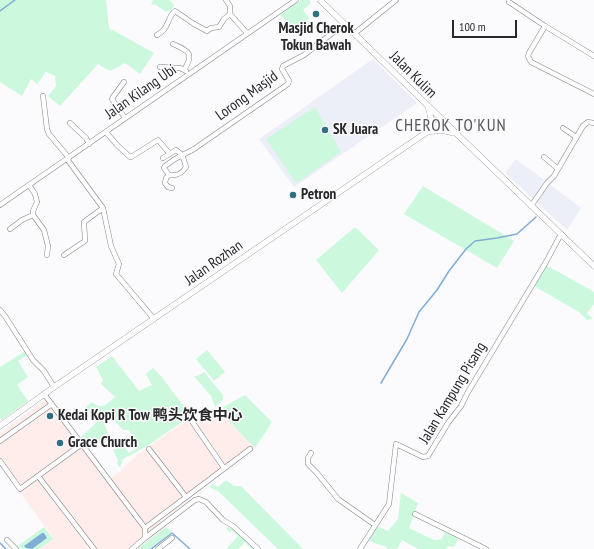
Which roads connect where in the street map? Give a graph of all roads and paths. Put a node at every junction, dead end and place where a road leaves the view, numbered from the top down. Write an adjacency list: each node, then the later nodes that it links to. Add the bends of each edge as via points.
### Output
1 (226, 0): 6 (street, via 231,9)
2 (296, 0): 9 (street, Jalan Kilang Ubi)
3 (320, 0): 7 (main road, Jalan Kulim)
4 (396, 0): 10 (street)
5 (509, 2): 8 (street)
6 (230, 14): 9 (street); 11 (street, via 219,27 207,30 175,11 171,14 167,27)
7 (344, 24): 10 (main road, Jalan Kulim); 32 (street, Lorong Masjid, via 304,55 283,66 288,84)
8 (545, 26): 13 (street); 18 (street, via 528,58 531,62)
9 (247, 33): 16 (street, Jalan Kilang Ubi)
10 (355, 34): 20 (main road, Jalan Kulim)
11 (157, 35)
12 (173, 44): 15 (street, via 187,52 190,57)
13 (594, 56)
14 (160, 67): 15 (street)
15 (184, 70): 16 (street)
16 (188, 74): 21 (street, Jalan Kilang Ubi)
17 (124, 82): 21 (street, via 112,99)
18 (594, 94)
19 (43, 96): 33 (street, via 47,130)
20 (427, 105): 22 (main road, Jalan Kulim); 27 (main road, via 432,116)
21 (125, 118): 26 (street, Jalan Kilang Ubi)
22 (443, 121): 27 (main road, Jalan Rozhan); 28 (main road, Jalan Kulim)
23 (70, 123): 30 (street)
24 (594, 123): 29 (street, via 585,124)
25 (563, 128): 29 (street)
26 (106, 132): 30 (street, Jalan Kilang Ubi); 31 (street, via 130,157 158,140)
27 (427, 132): 28 (main road, via 442,130); 50 (main road, Jalan Rozhan)
28 (458, 135): 41 (main road, Jalan Kulim)
29 (576, 138): 36 (street)
30 (89, 144): 33 (street, Jalan Kilang Ubi)
31 (170, 154): 32 (street, via 176,150); 34 (street)
32 (182, 155): 37 (street, via 165,166); 37 (street, via 185,169 178,175)
33 (68, 158): 38 (street, Jalan Kilang Ubi); 42 (street)
34 (163, 158)
35 (544, 158): 36 (street)
36 (558, 169): 41 (street)
37 (169, 175): 39 (street, via 164,181)
38 (30, 185): 40 (street, Jalan Kilang Ubi); 43 (street, via 37,202)
39 (172, 188)
40 (0, 205)
41 (531, 206): 45 (main road, Jalan Kulim)
42 (103, 208): 47 (street, via 84,222 85,241); 50 (street, via 111,246 119,264 116,274)
43 (33, 215): 44 (street); 46 (street, via 44,230 48,246)
44 (10, 229)
45 (561, 234): 48 (main road, Jalan Kulim); 66 (street, Jalan Kampung Pisang, via 461,406 428,456 423,457 396,444 390,501)
46 (47, 255)
47 (64, 255)
48 (594, 266)
49 (0, 310): 51 (street)
50 (154, 319): 51 (main road, Jalan Rozhan)
51 (54, 387): 52 (main road, Jalan Rozhan)
52 (44, 394): 53 (street); 55 (main road, Jalan Rozhan)
53 (52, 404): 56 (street); 57 (street)
54 (191, 420): 62 (street)
55 (0, 426)
56 (0, 442)
57 (82, 444): 63 (street); 67 (street)
58 (149, 449): 64 (street)
59 (250, 449): 62 (street)
60 (311, 453): 66 (street, via 308,464 338,499)
61 (0, 461): 63 (street, via 20,489)
62 (224, 468): 64 (street)
63 (38, 476): 72 (street)
64 (186, 497): 67 (street)
65 (415, 514): 77 (street)
66 (375, 526): 76 (street, Jalan Kampung Pisang)
67 (145, 528): 68 (street)
68 (145, 538): 73 (street); 75 (street, via 199,499 206,502)
69 (172, 538): 74 (street)
70 (7, 540): 71 (street)
71 (16, 549)
72 (94, 549)
73 (132, 549)
74 (158, 549)
75 (258, 549)
76 (360, 549)
77 (486, 549)

